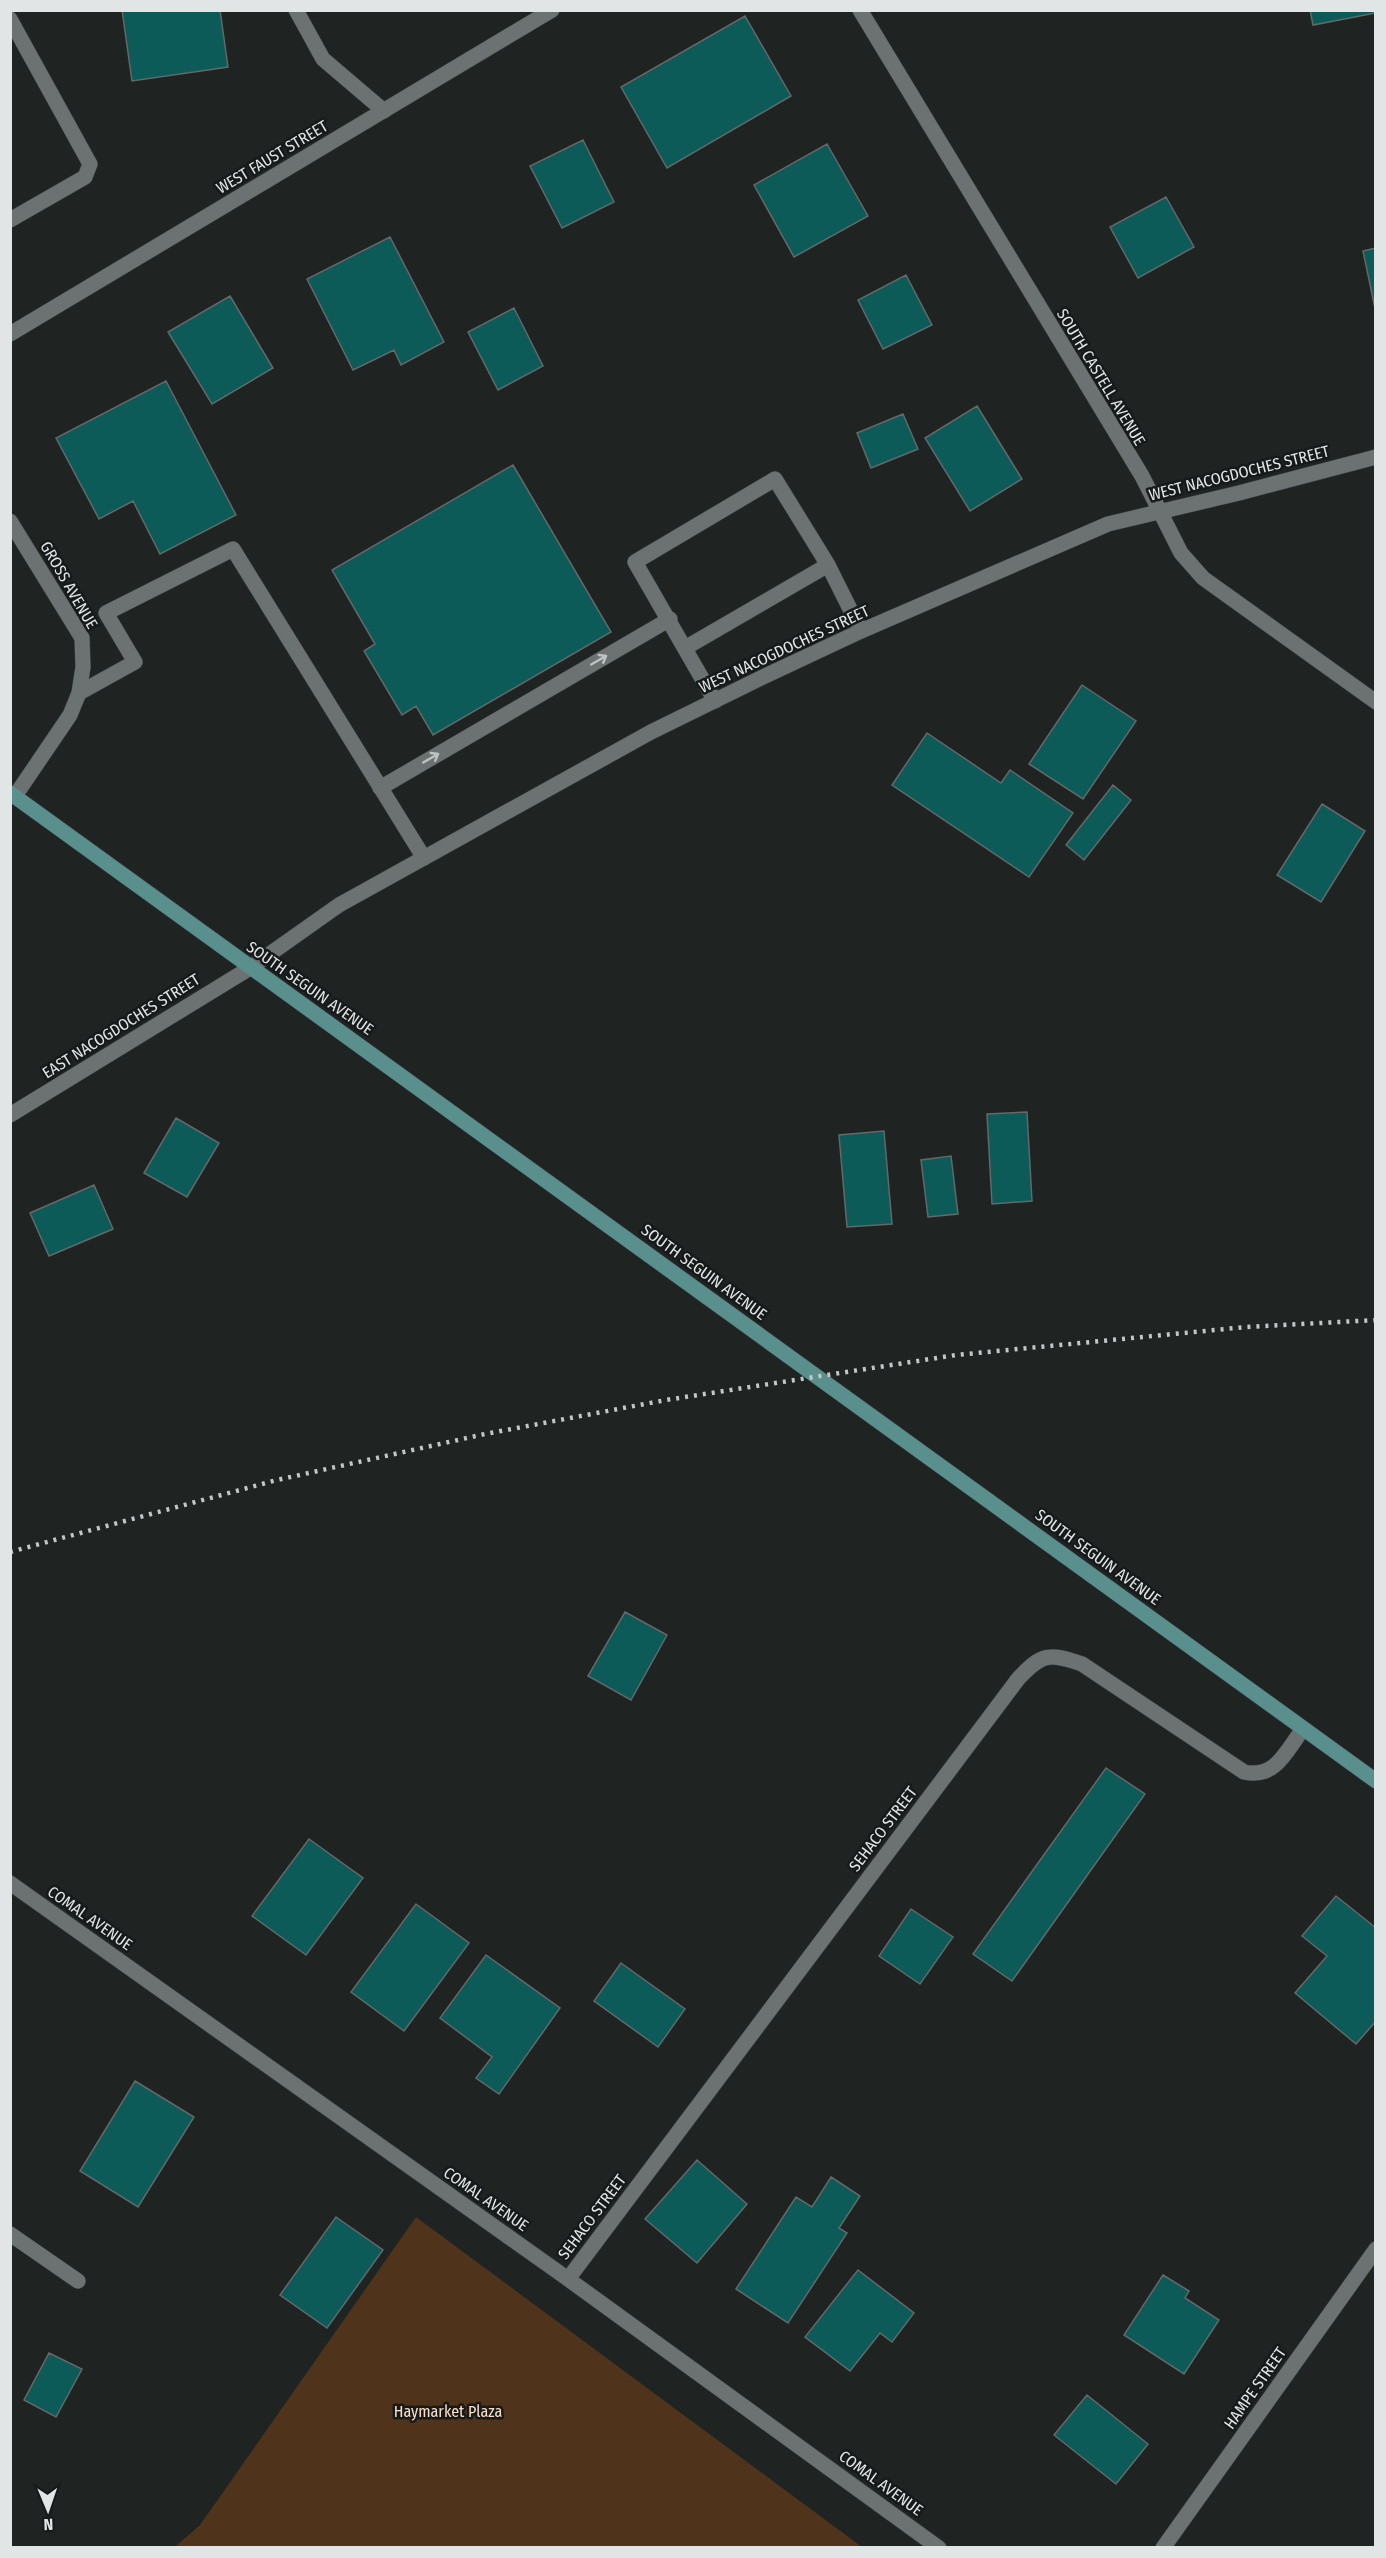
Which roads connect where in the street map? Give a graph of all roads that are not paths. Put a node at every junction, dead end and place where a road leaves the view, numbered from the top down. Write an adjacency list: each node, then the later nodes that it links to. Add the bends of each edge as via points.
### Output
1 (296, 10): 5 (street, via 323,59)
2 (552, 10): 5 (street, WEST FAUST STREET)
3 (860, 10): 9 (street, SOUTH CASTELL AVENUE, via 1142,476)
4 (10, 19): 6 (street, via 90,164 85,177)
5 (384, 111): 7 (street, WEST FAUST STREET)
6 (10, 220)
7 (10, 334)
8 (1376, 457): 9 (street, WEST NACOGDOCHES STREET)
9 (1160, 512): 13 (street, WEST NACOGDOCHES STREET, via 1108,524); 17 (street, SOUTH CASTELL AVENUE, via 1181,553 1203,578)
10 (10, 521): 15 (street, GROSS AVENUE, via 82,638)
11 (828, 565): 12 (street, via 775,479 635,562); 13 (street); 14 (street)
12 (670, 619): 14 (street); 18 (street, one-way to 12)
13 (861, 631): 16 (street, WEST NACOGDOCHES STREET)
14 (685, 648): 16 (street)
15 (79, 693): 18 (street, via 135,662 106,614 233,549); 19 (street, GROSS AVENUE, via 70,715)
16 (715, 701): 20 (street, WEST NACOGDOCHES STREET, via 651,732)
17 (1376, 702)
18 (380, 788): 20 (street)
19 (13, 795): 21 (main road, SOUTH SEGUIN AVENUE)
20 (424, 858): 21 (street, WEST NACOGDOCHES STREET, via 339,905)
21 (250, 968): 22 (street, EAST NACOGDOCHES STREET); 23 (main road, SOUTH SEGUIN AVENUE)
22 (10, 1115)
23 (1303, 1729): 24 (main road, SOUTH SEGUIN AVENUE); 28 (street, SEHACO STREET, via 1274,1767 1265,1773 1244,1772 1082,1664 1046,1656 1031,1665)
24 (1376, 1781)
25 (10, 1883): 28 (street, COMAL AVENUE)
26 (10, 2234): 29 (street)
27 (1376, 2249): 31 (street, HAMPE STREET)
28 (568, 2279): 30 (street, COMAL AVENUE)
29 (78, 2282)
30 (939, 2547)
31 (1163, 2547)

